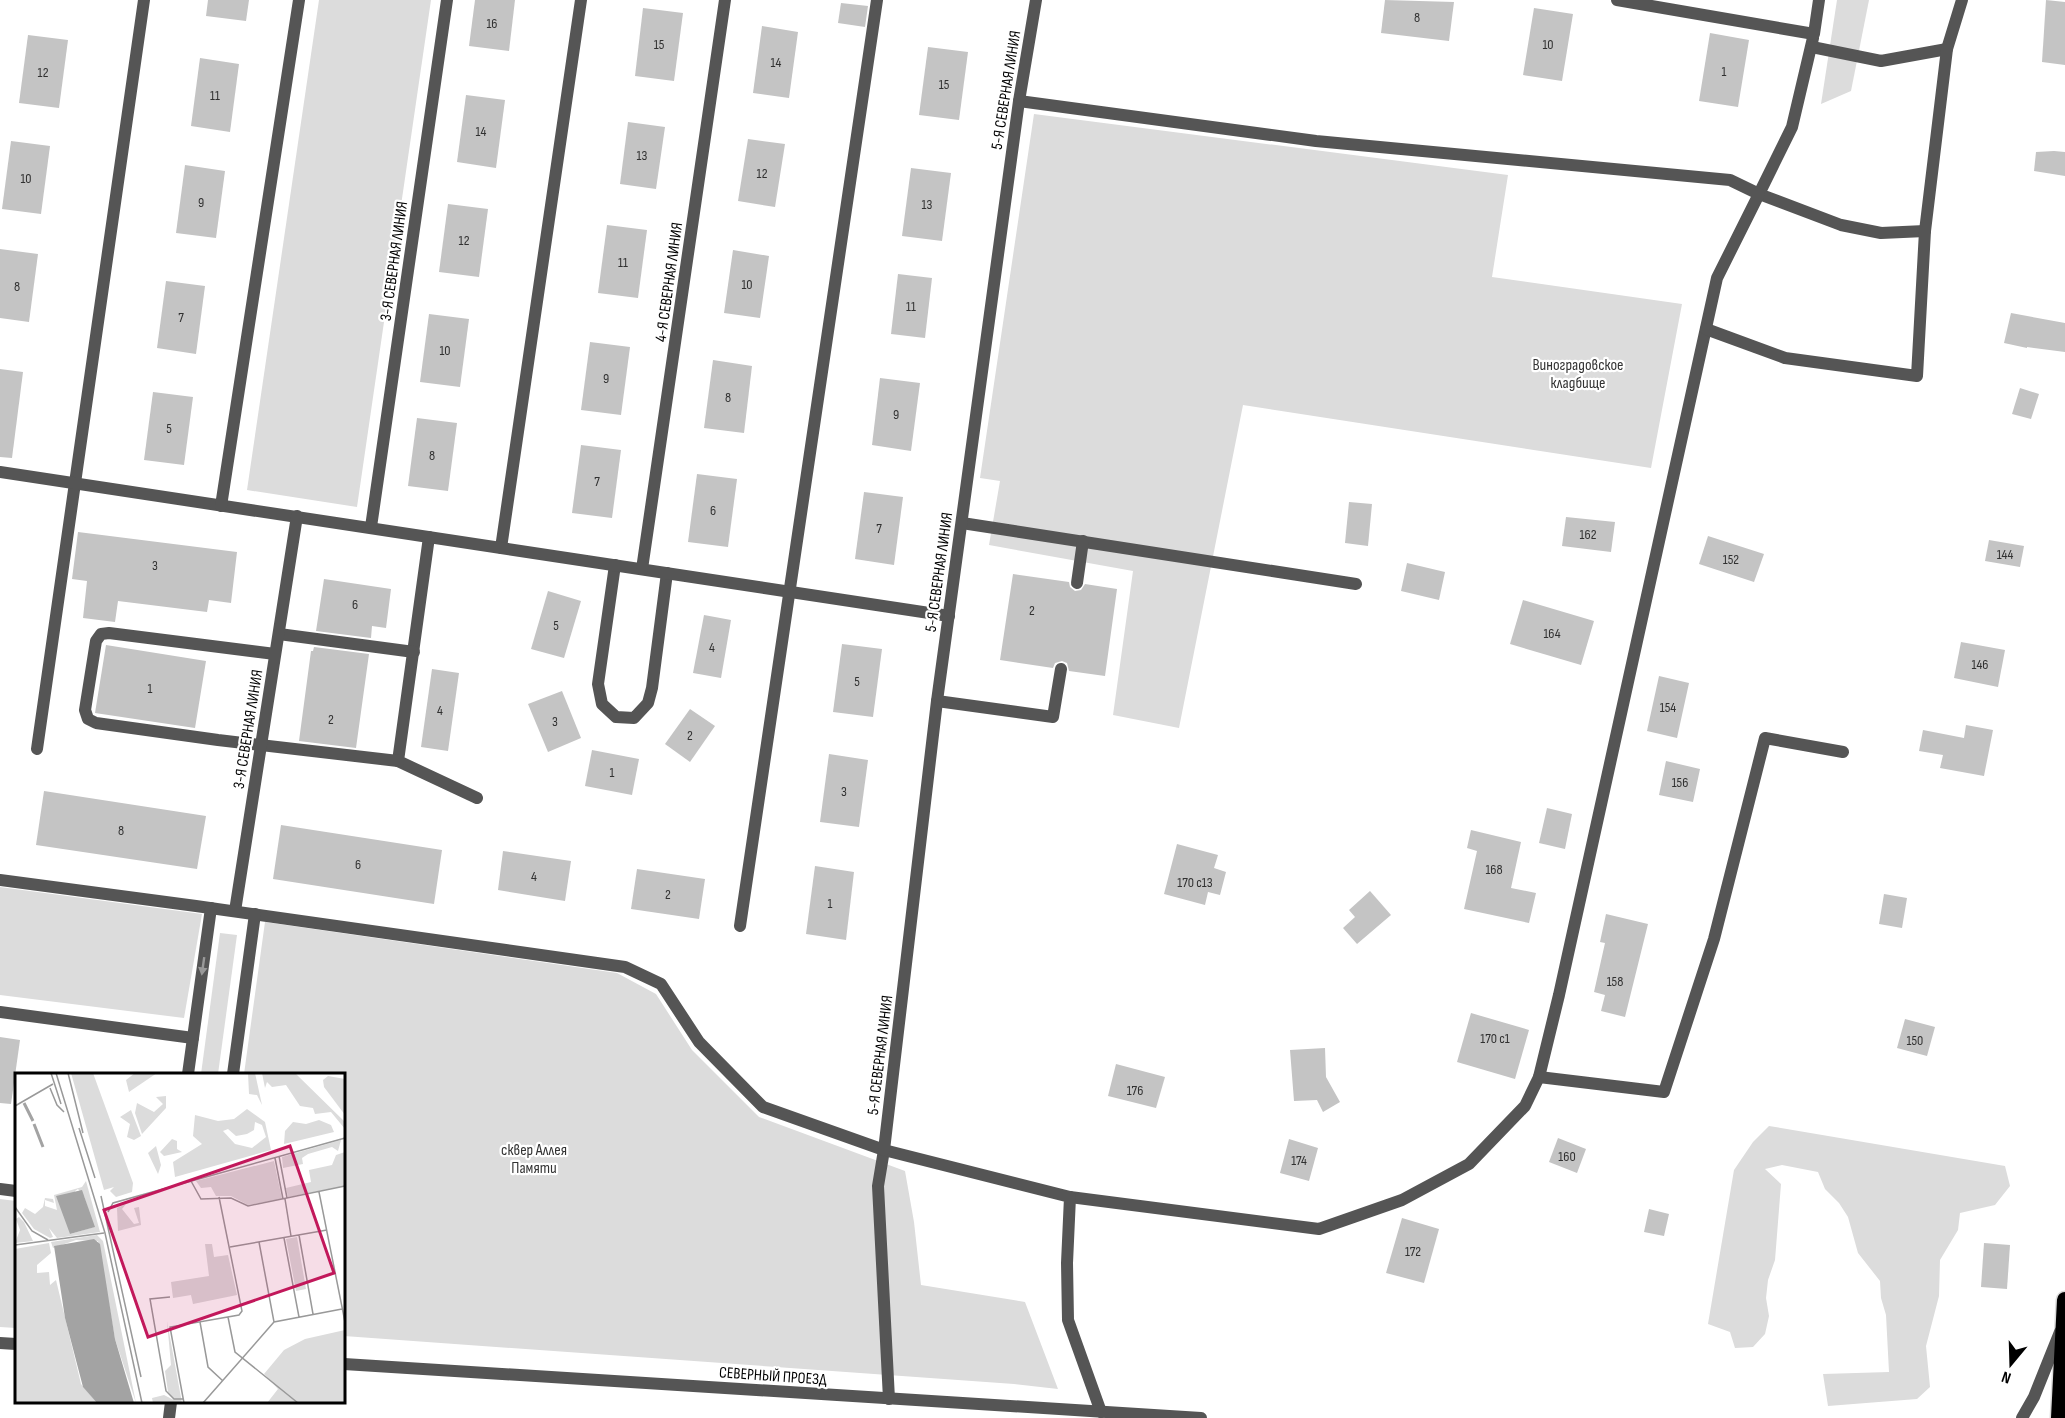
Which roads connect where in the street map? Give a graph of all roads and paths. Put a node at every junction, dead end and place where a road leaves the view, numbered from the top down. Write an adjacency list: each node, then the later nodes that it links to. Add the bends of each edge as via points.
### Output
1 (144, 0): 20 (street)
2 (299, 0): 21 (street)
3 (447, 0): 24 (street, 3-Я СЕВЕРНАЯ ЛИНИЯ)
4 (581, 0): 27 (street)
5 (725, 0): 29 (street, 4-Я СЕВЕРНАЯ ЛИНИЯ)
6 (877, 0): 33 (street)
7 (1036, 0): 15 (street, 5-Я СЕВЕРНАЯ ЛИНИЯ)
8 (1617, 0): 11 (street)
9 (1819, 0): 12 (street)
10 (1962, 0): 14 (street)
11 (1661, 4): 12 (street)
12 (1814, 34): 13 (street)
13 (1812, 47): 14 (street, via 1881,61); 16 (street, via 1792,127)
14 (1947, 49): 17 (street)
15 (1019, 101): 16 (street, via 1316,141 1730,180); 23 (street, 5-Я СЕВЕРНАЯ ЛИНИЯ)
16 (1759, 194): 17 (street, via 1841,225 1881,233); 18 (street, via 1717,278)
17 (1925, 231): 18 (street, via 1917,376 1785,358)
18 (1706, 329): 54 (street)
19 (0, 472): 20 (street)
20 (75, 483): 21 (street); 41 (street)
21 (221, 506): 22 (street)
22 (297, 516): 24 (street); 35 (street, 3-Я СЕВЕРНАЯ ЛИНИЯ)
23 (962, 523): 26 (street); 34 (street, 5-Я СЕВЕРНАЯ ЛИНИЯ)
24 (371, 527): 25 (street)
25 (429, 537): 27 (street); 36 (street)
26 (1083, 541): 31 (street); 32 (street)
27 (501, 548): 28 (street)
28 (615, 565): 29 (street); 30 (street, via 598,684 602,704 616,717 634,718 648,703)
29 (642, 569): 30 (street)
30 (667, 573): 33 (street)
31 (1077, 583)
32 (1356, 584)
33 (788, 591): 34 (street); 49 (street)
34 (949, 616): 39 (street, 5-Я СЕВЕРНАЯ ЛИНИЯ)
35 (279, 634): 36 (street); 37 (street, 3-Я СЕВЕРНАЯ ЛИНИЯ)
36 (414, 652): 43 (street)
37 (275, 654): 40 (street, 3-Я СЕВЕРНАЯ ЛИНИЯ); 40 (street, via 100,634 85,710 88,719 96,723)
38 (1061, 669): 39 (street, via 1053,717)
39 (937, 701): 55 (street, 5-Я СЕВЕРНАЯ ЛИНИЯ)
40 (261, 745): 43 (street); 47 (street, 3-Я СЕВЕРНАЯ ЛИНИЯ)
41 (37, 749)
42 (1843, 752): 54 (street, via 1765,738 1714,939 1664,1092)
43 (398, 761): 44 (street)
44 (477, 798)
45 (0, 880): 46 (street)
46 (211, 908): 47 (street); 51 (street, one-way to 51)
47 (235, 911): 48 (street)
48 (255, 914): 53 (street); 55 (street, via 625,967 661,984 699,1042 763,1107)
49 (740, 926)
50 (0, 1012): 51 (street)
51 (193, 1038): 52 (street)
52 (188, 1073)
53 (233, 1073)
54 (1539, 1077): 58 (street, via 1525,1107 1469,1164 1402,1200 1319,1229)
55 (884, 1150): 58 (street); 64 (street, 5-Я СЕВЕРНАЯ ЛИНИЯ, via 878,1186)
56 (0, 1189): 57 (street)
57 (15, 1191)
58 (1070, 1197): 66 (street, via 1068,1320)
59 (2065, 1300): 60 (highway)
60 (2063, 1325): 69 (street); 70 (highway)
61 (0, 1342): 62 (street)
62 (15, 1344)
63 (345, 1364): 64 (street, СЕВЕРНЫЙ ПРОЕЗД)
64 (888, 1398): 66 (street, СЕВЕРНЫЙ ПРОЕЗД)
65 (171, 1403): 67 (street)
66 (1101, 1412): 68 (street, СЕВЕРНЫЙ ПРОЕЗД)
67 (169, 1418)
68 (1201, 1418)
69 (2022, 1418)
70 (2059, 1418)

